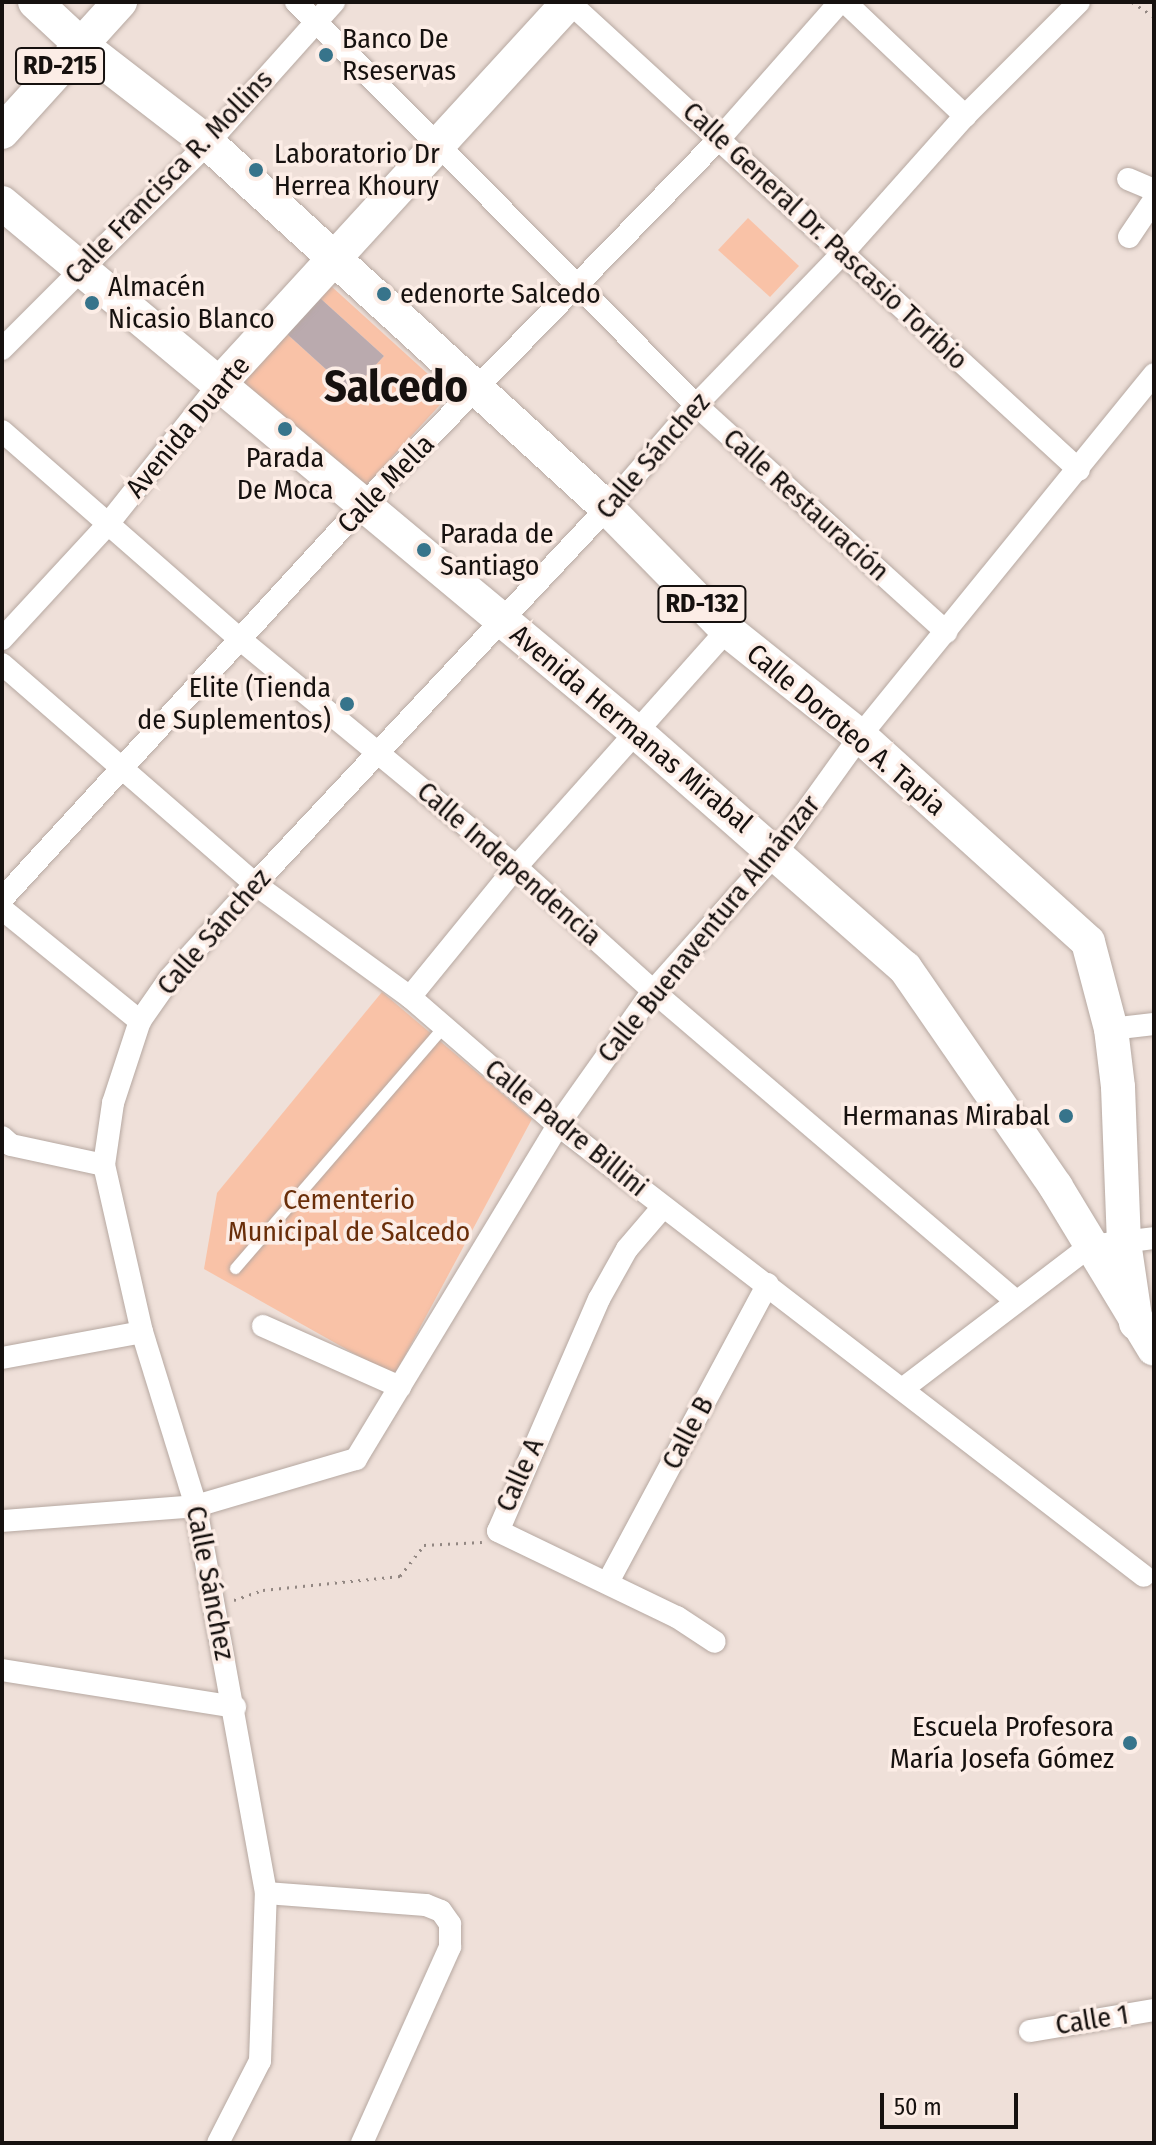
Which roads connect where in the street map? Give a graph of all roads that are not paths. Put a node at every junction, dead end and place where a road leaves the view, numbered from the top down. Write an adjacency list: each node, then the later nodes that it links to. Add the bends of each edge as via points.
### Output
1 (35, 2): 9 (main road, Calle Doroteo A. Tapia / RD-132)
2 (120, 2): 9 (main road, RD-215)
3 (296, 2): 8 (street, Calle Restauración)
4 (334, 2): 8 (street, Calle Francisca R. Mollins)
5 (569, 2): 12 (street, Calle General Dr. Pascasio Toribio); 14 (main road, Avenida Duarte)
6 (843, 2): 10 (street); 12 (street, Calle Mella)
7 (1079, 2): 10 (street, Calle Sánchez)
8 (315, 23): 13 (street, Calle Francisca R. Mollins); 14 (street, Calle Restauración)
9 (80, 44): 11 (main road, RD-215); 13 (main road, Calle Doroteo A. Tapia / RD-132)
10 (965, 116): 20 (street, Calle Sánchez)
11 (2, 132)
12 (721, 137): 20 (street, Calle General Dr. Pascasio Toribio); 23 (street, Calle Mella)
13 (208, 143): 21 (main road, Calle Doroteo A. Tapia / RD-132); 22 (street, Calle Francisca R. Mollins)
14 (437, 145): 21 (main road, Avenida Duarte); 23 (street, Calle Restauración)
15 (1128, 179): 16 (street)
16 (1154, 190)
17 (1154, 200): 19 (street)
18 (2, 203): 22 (main road, Avenida Hermanas Mirabal / RD-132)
19 (1129, 237)
20 (841, 255): 28 (street, Calle Sánchez); 30 (street, Calle General Dr. Pascasio Toribio)
21 (338, 259): 26 (main road, Avenida Duarte); 27 (main road, Calle Doroteo A. Tapia / RD-132)
22 (81, 267): 24 (street, Calle Francisca R. Mollins); 26 (main road, Avenida Hermanas Mirabal / RD-132)
23 (577, 281): 27 (street, Calle Mella); 28 (street, Calle Restauración)
24 (2, 349)
25 (1154, 374): 30 (street, Calle Buenaventura Almánzar)
26 (220, 383): 31 (main road, Avenida Hermanas Mirabal / RD-132); 33 (street, Avenida Duarte)
27 (479, 389): 31 (street, Calle Mella); 32 (main road, Calle Doroteo A. Tapia / RD-132)
28 (696, 405): 32 (street, Calle Sánchez); 36 (street, Calle Restauración)
29 (2, 431): 33 (street, Calle Independencia)
30 (1079, 470): 36 (street, Calle Buenaventura Almánzar)
31 (362, 506): 34 (main road, Avenida Hermanas Mirabal / RD-132); 38 (street, Calle Mella)
32 (607, 508): 34 (street, Calle Sánchez); 35 (main road, Calle Doroteo A. Tapia / RD-132)
33 (108, 524): 37 (street, Avenida Duarte); 38 (street, Calle Independencia)
34 (503, 621): 40 (main road, Avenida Hermanas Mirabal / RD-132); 42 (street, Calle Sánchez)
35 (727, 630): 40 (street); 41 (main road, Calle Doroteo A. Tapia / RD-132)
36 (946, 632): 41 (street, Calle Buenaventura Almánzar)
37 (2, 639)
38 (241, 640): 42 (street, Calle Independencia); 43 (street, Calle Mella)
39 (2, 664): 43 (street, Calle Padre Billini)
40 (635, 731): 44 (main road, Avenida Hermanas Mirabal / RD-132); 45 (street)
41 (860, 736): 44 (street, Calle Buenaventura Almánzar); 54 (main road, Calle Doroteo A. Tapia / RD-132, via 1088,942)
42 (378, 753): 45 (street, Calle Independencia); 46 (street, Calle Sánchez)
43 (121, 766): 46 (street, Calle Padre Billini); 47 (street, Calle Mella)
44 (777, 852): 49 (street, Calle Buenaventura Almánzar); 60 (main road, Avenida Hermanas Mirabal / RD-132, via 905,968)
45 (516, 867): 49 (street, Calle Independencia); 50 (street)
46 (255, 884): 50 (street, Calle Padre Billini); 51 (street, Calle Sánchez, via 170,978)
47 (2, 899)
48 (2, 909): 51 (street)
49 (653, 991): 55 (street, Calle Buenaventura Almánzar); 63 (street, Calle Independencia)
50 (410, 997): 53 (street, Calle Padre Billini)
51 (140, 1021): 57 (street, Calle Sánchez, via 113,1103)
52 (1154, 1024): 54 (street)
53 (444, 1026): 55 (street, Calle Padre Billini); 61 (lane)
54 (1111, 1029): 59 (main road, Calle Doroteo A. Tapia / RD-132)
55 (558, 1125): 58 (street, Calle Padre Billini); 68 (street, Calle Buenaventura Almánzar)
56 (5, 1146): 57 (street)
57 (104, 1165): 65 (street, Calle Sánchez)
58 (663, 1207): 62 (street, Calle Padre Billini); 73 (street, Calle A, via 627,1249 599,1299 498,1531)
59 (1139, 1240): 60 (street); 66 (main road, Calle Doroteo A. Tapia / RD-132)
60 (1090, 1246): 63 (street); 66 (main road, Avenida Hermanas Mirabal / RD-132)
61 (235, 1268)
62 (768, 1284): 69 (street, Calle Padre Billini); 73 (street, Calle B)
63 (1015, 1300): 69 (street)
64 (263, 1326): 68 (street)
65 (142, 1332): 67 (street); 70 (street, Calle Sánchez)
66 (1145, 1336)
67 (2, 1358)
68 (400, 1387): 70 (street, Calle Buenaventura Almánzar, via 348,1465)
69 (905, 1387): 72 (street, Calle Padre Billini)
70 (196, 1506): 71 (street, Calle Buenaventura Almánzar); 76 (street, Calle Sánchez)
71 (2, 1521)
72 (1144, 1576)
73 (608, 1582): 74 (street, Calle A)
74 (715, 1642)
75 (2, 1670): 76 (street)
76 (235, 1707): 77 (street, Calle Sánchez)
77 (266, 1893): 80 (street, Calle Sánchez, via 260,2061); 81 (street, via 426,1905 441,1911 450,1924 450,1947)
78 (1154, 2010): 79 (street, Calle 1)
79 (1030, 2031)
80 (218, 2143)
81 (362, 2143)

